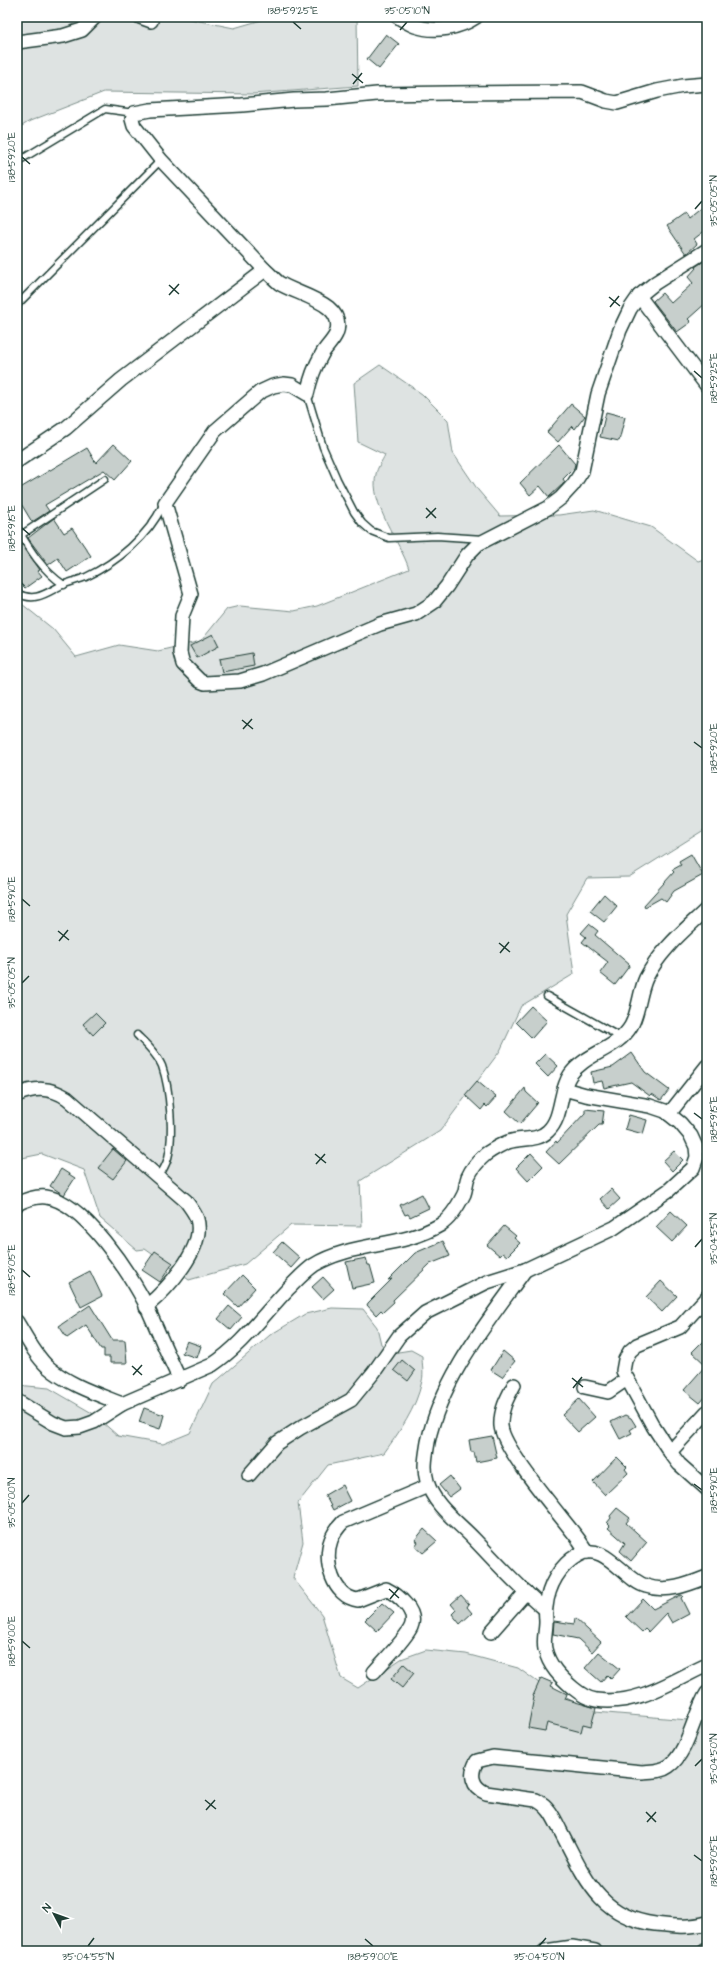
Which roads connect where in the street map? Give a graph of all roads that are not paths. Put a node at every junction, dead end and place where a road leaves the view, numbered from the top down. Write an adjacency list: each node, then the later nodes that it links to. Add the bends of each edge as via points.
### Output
1 (95, 17): 4 (street, via 82,30 63,36)
2 (398, 17): 3 (street, via 415,26 441,29 464,24)
3 (476, 17)
4 (17, 42)
5 (707, 84): 6 (street, via 657,91 617,103 582,92 444,93 294,100)
6 (134, 113): 7 (street, via 134,126); 8 (lane, via 105,109)
7 (161, 160): 10 (street); 12 (lane)
8 (17, 162)
9 (707, 250): 11 (street, via 673,270)
10 (265, 270): 14 (street, via 278,283 326,305 337,318 335,336 315,368); 15 (street, via 121,380 66,428)
11 (639, 296): 13 (street); 20 (street, via 620,330 598,394 582,471 561,498 548,508)
12 (17, 305)
13 (707, 386)
14 (307, 394): 17 (street, via 292,385 284,384 260,392 215,431); 20 (lane, via 322,447 354,512 371,531 389,538 437,536)
15 (17, 461)
16 (105, 479): 19 (lane)
17 (165, 503): 20 (street, via 191,594 182,616 180,653 183,664 193,676 205,683 240,681 263,674 349,636 416,614 434,602 467,555); 21 (lane, via 157,518 127,550 107,565)
18 (17, 528): 19 (lane)
19 (21, 535): 21 (lane, via 49,574)
20 (486, 540)
21 (64, 585): 22 (lane, via 38,598 24,597)
22 (17, 593)
23 (707, 909): 26 (street, via 656,961 645,980 630,1026)
24 (547, 996): 26 (lane)
25 (137, 1035): 31 (lane, via 161,1066 170,1107 168,1158)
26 (620, 1038): 28 (street, via 578,1064)
27 (707, 1066): 30 (street)
28 (564, 1089): 30 (street, via 650,1106); 38 (street, via 550,1130 529,1140 509,1141 486,1154 468,1177 464,1193 453,1212 442,1224 423,1233 336,1254 313,1266 274,1303 224,1357 212,1366)
29 (17, 1095): 31 (street, via 41,1088 58,1092)
30 (668, 1114): 33 (street, via 691,1136 697,1157 693,1168 669,1190 614,1228)
31 (158, 1178): 35 (street, via 193,1210 198,1220 197,1242 162,1293)
32 (17, 1204): 35 (street, via 46,1197 70,1207 95,1231 117,1259)
33 (525, 1270): 45 (street, via 487,1282 425,1313 399,1336 351,1400 277,1443); 46 (street, via 471,1346 438,1409 425,1458)
34 (707, 1297): 37 (street, via 680,1327 637,1345 630,1352 623,1371)
35 (146, 1307): 38 (street)
36 (17, 1322): 42 (street, via 48,1367 76,1385)
37 (626, 1379): 40 (street, via 608,1392); 44 (street)
38 (180, 1380): 42 (street)
39 (514, 1385): 48 (street, via 501,1417 504,1438 516,1458)
40 (585, 1387)
41 (17, 1401): 42 (street, via 66,1428 94,1422)
42 (122, 1404)
43 (707, 1412): 44 (street)
44 (670, 1452): 47 (street, via 679,1464)
45 (249, 1475)
46 (428, 1486): 50 (street, via 442,1507); 54 (street, via 344,1522 336,1530 331,1541 328,1556 332,1575 344,1596 358,1600 386,1589 398,1595 412,1616 412,1626)
47 (707, 1489)
48 (587, 1552): 49 (street, via 607,1558 636,1582 646,1586 674,1588); 51 (street, via 579,1554 563,1567 554,1579)
49 (707, 1577)
50 (526, 1592): 51 (street); 52 (street)
51 (546, 1609): 53 (street, via 545,1648 550,1662 566,1683 594,1700 632,1698 670,1684)
52 (491, 1632)
53 (707, 1665)
54 (374, 1672)
55 (707, 1693): 56 (street, via 678,1757 659,1771 642,1772 493,1757 477,1761 472,1776 474,1784 486,1793 543,1803 595,1893 625,1917 648,1923 680,1926)
56 (707, 1923)
57 (545, 1951): 58 (street, via 572,1947)
58 (595, 1951)

